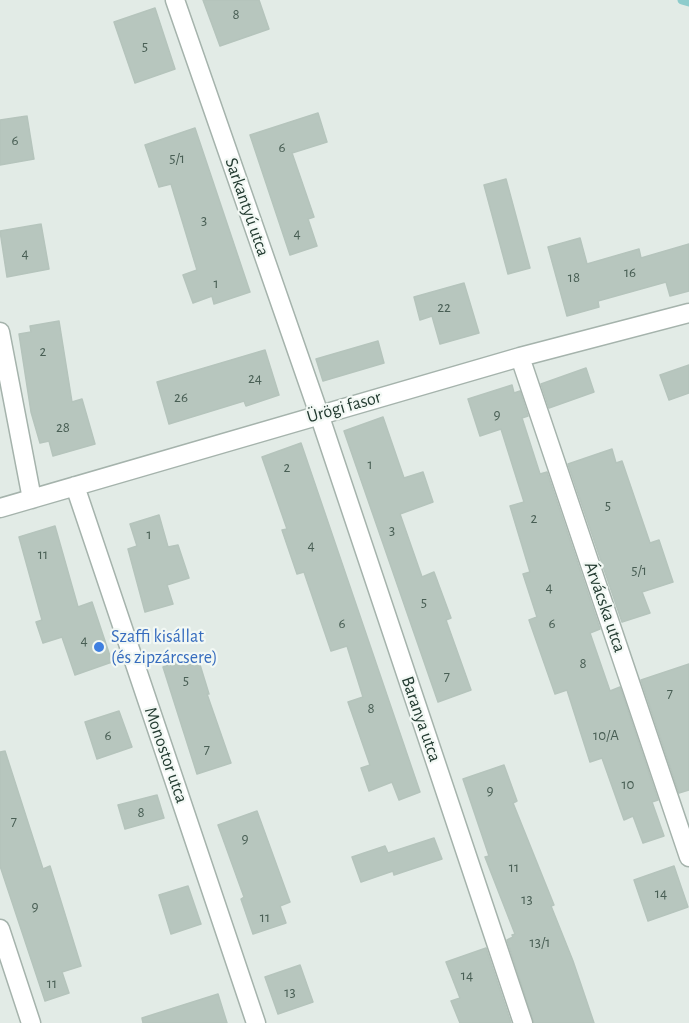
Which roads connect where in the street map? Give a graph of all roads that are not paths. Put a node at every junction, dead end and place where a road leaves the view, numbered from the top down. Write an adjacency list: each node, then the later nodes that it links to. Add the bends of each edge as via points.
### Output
1 (175, 0): 5 (street, Sarkantyú utca)
2 (689, 313): 4 (street, Ürögi fasor)
3 (0, 332): 7 (street)
4 (520, 357): 5 (street, Ürögi fasor); 9 (street, Árvácska utca)
5 (319, 414): 6 (street, Ürögi fasor); 13 (street, Baranya utca)
6 (75, 486): 7 (street, Ürögi fasor); 12 (street, Monostor utca)
7 (32, 499): 8 (street, Ürögi fasor)
8 (0, 508)
9 (689, 857)
10 (0, 929): 11 (street)
11 (31, 1023)
12 (256, 1023)
13 (524, 1023)

